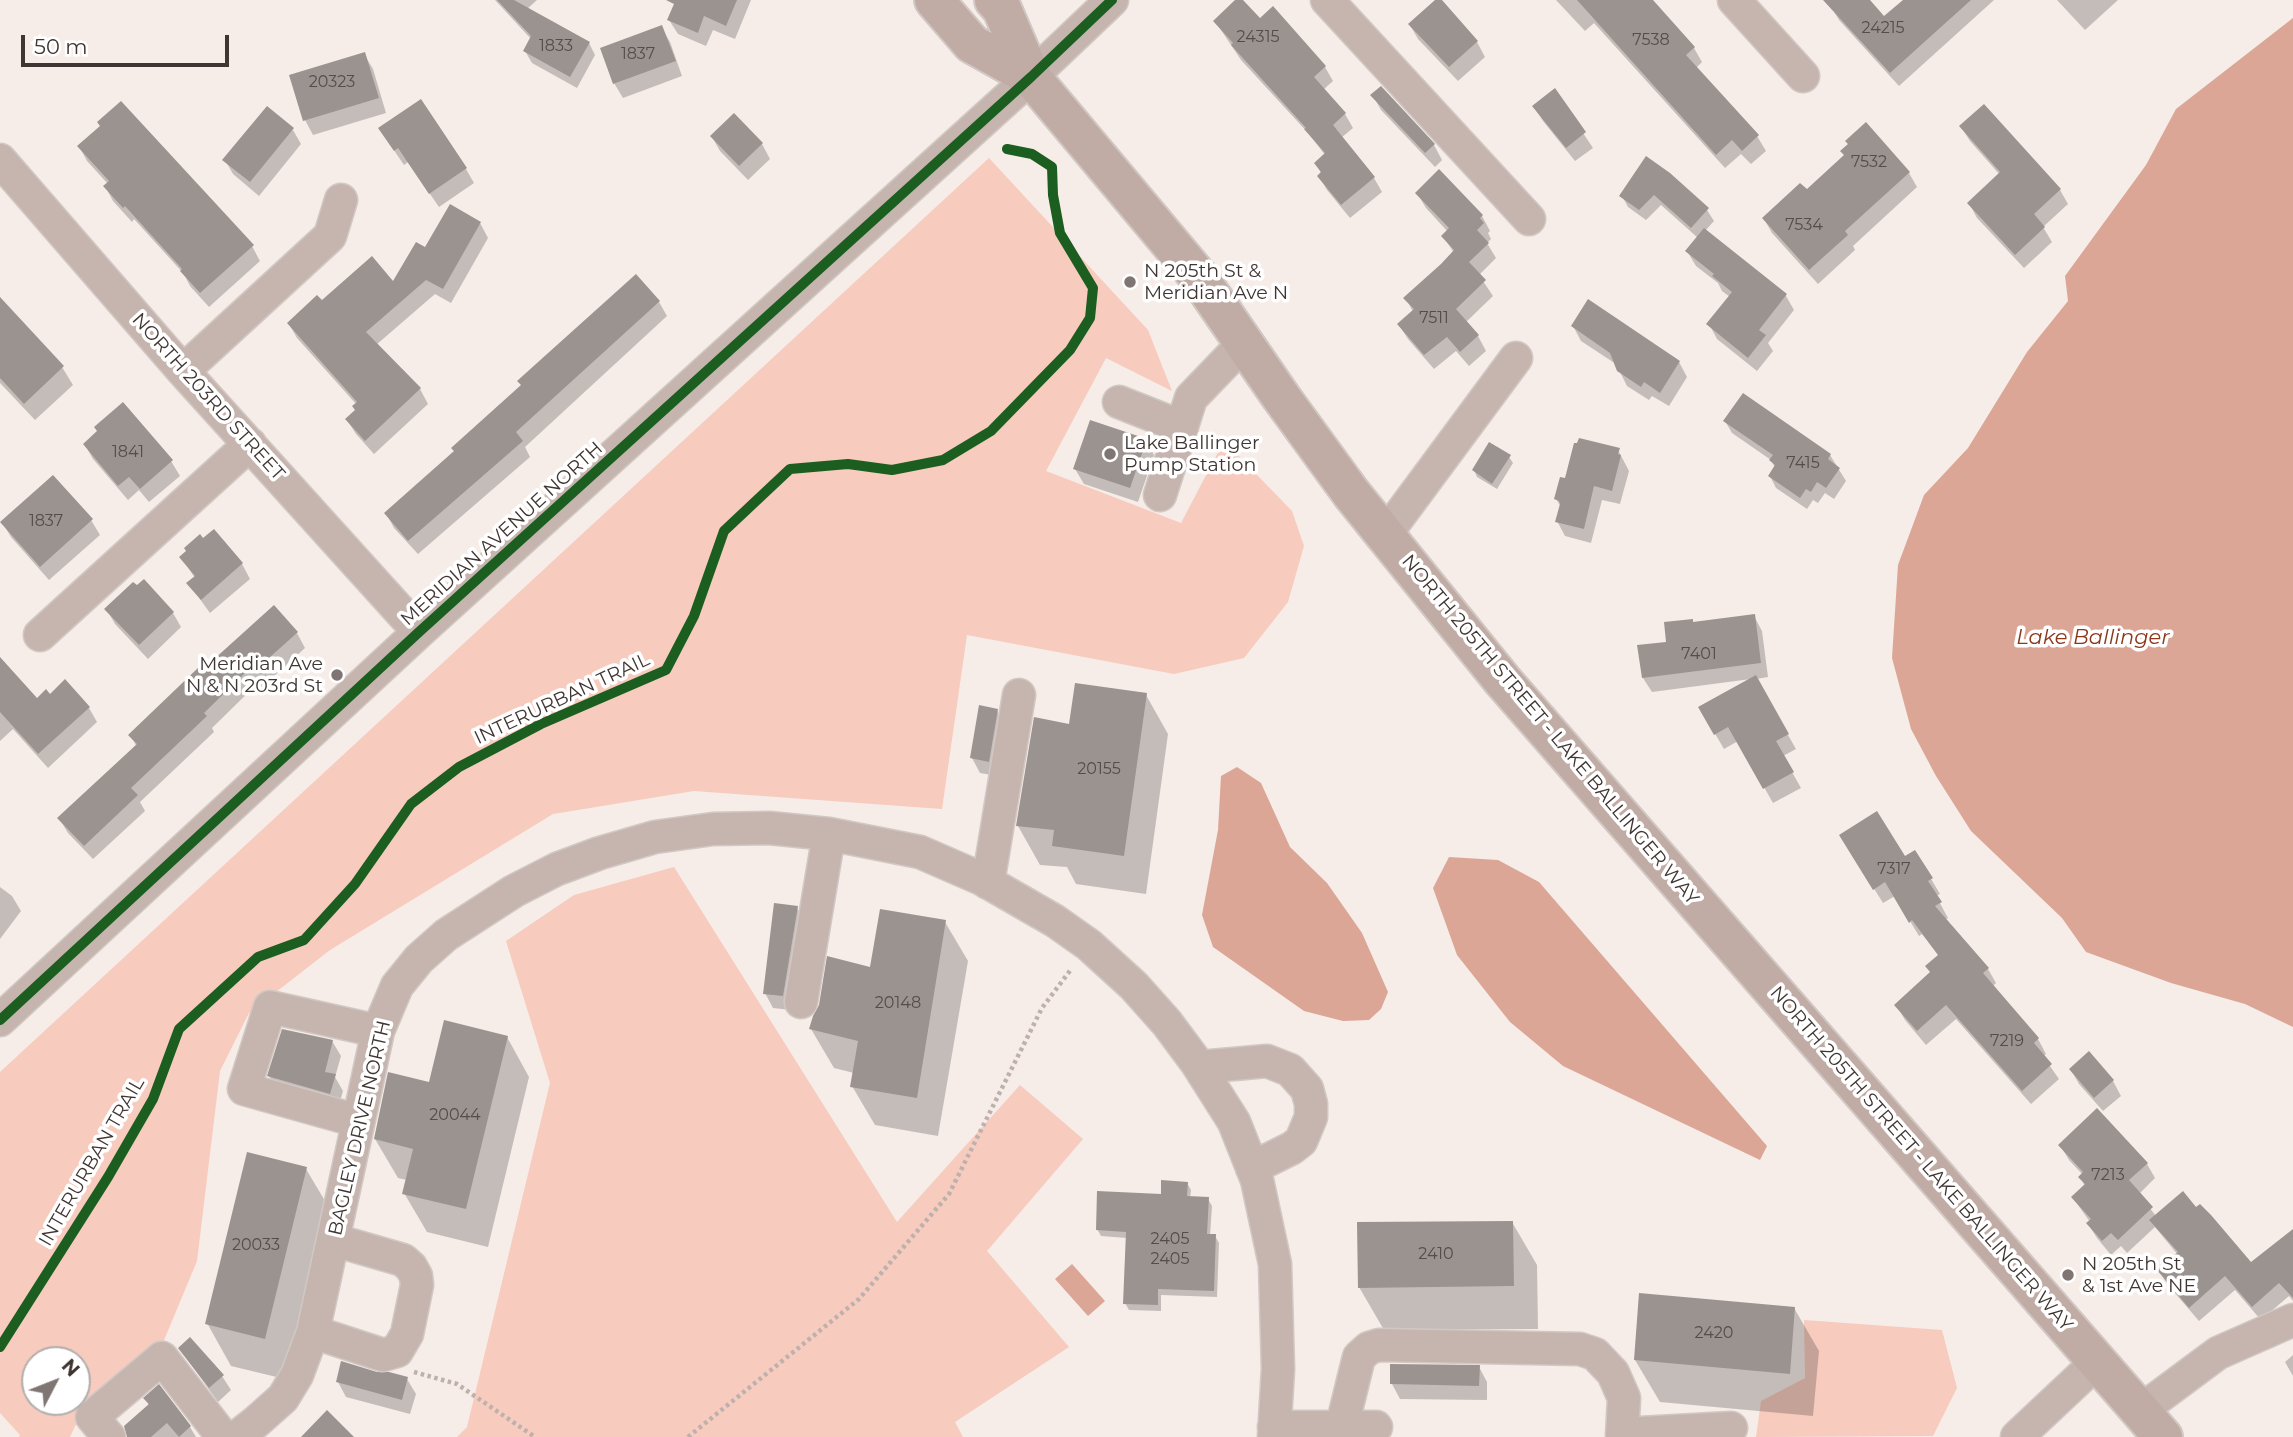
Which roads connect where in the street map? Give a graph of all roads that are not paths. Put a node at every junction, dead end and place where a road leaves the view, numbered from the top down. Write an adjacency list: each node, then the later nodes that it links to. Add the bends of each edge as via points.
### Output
1 (934, 0): 7 (main road, NORTH 205TH STREET - LAKE BALLINGER WAY, via 972,44)
2 (994, 0): 7 (main road, NORTH 205TH STREET - LAKE BALLINGER WAY)
3 (1112, 0): 7 (street, MERIDIAN AVENUE NORTH)
4 (1328, 0): 10 (street)
5 (1734, 0): 6 (street)
6 (1803, 76)
7 (1031, 77): 11 (main road, NORTH 205TH STREET - LAKE BALLINGER WAY, via 1197,275); 19 (street, MERIDIAN AVENUE NORTH)
8 (3, 169): 13 (street, NORTH 203RD STREET)
9 (341, 200): 13 (street, via 330,236)
10 (1529, 219)
11 (1244, 343): 15 (street, via 1191,398); 18 (main road, NORTH 205TH STREET - LAKE BALLINGER WAY)
12 (1516, 358): 18 (street)
13 (183, 371): 16 (street, NORTH 203RD STREET)
14 (1119, 402): 15 (street)
15 (1182, 427): 17 (street)
16 (250, 444): 19 (street, NORTH 203RD STREET); 20 (street)
17 (1160, 495)
18 (1385, 535): 33 (main road, NORTH 205TH STREET - LAKE BALLINGER WAY, via 1503,681)
19 (419, 632): 25 (street, MERIDIAN AVENUE NORTH)
20 (40, 635)
21 (1019, 695): 23 (street)
22 (830, 834): 23 (street, BAGLEY DRIVE NORTH, via 920,852); 24 (street); 26 (street, BAGLEY DRIVE NORTH, via 713,828 655,837 557,869 478,913 419,958 397,986)
23 (988, 883): 27 (street, BAGLEY DRIVE NORTH, via 1089,945 1134,986)
24 (801, 1002)
25 (0, 1020)
26 (378, 1031): 28 (street, BAGLEY DRIVE NORTH); 28 (street, via 271,1007 244,1089)
27 (1200, 1067): 29 (street, BAGLEY DRIVE NORTH, via 1234,1122); 29 (street, via 1268,1061 1290,1070 1307,1089 1311,1117 1301,1141)
28 (358, 1121): 30 (street, BAGLEY DRIVE NORTH)
29 (1252, 1168): 38 (street, BAGLEY DRIVE NORTH, via 1275,1264 1278,1369)
30 (334, 1240): 32 (street, BAGLEY DRIVE NORTH); 32 (street, via 403,1260 411,1268 417,1286 407,1334 397,1351 383,1355)
31 (2293, 1320): 34 (street, via 2218,1353)
32 (313, 1332): 42 (street, BAGLEY DRIVE NORTH, via 283,1398)
33 (2098, 1361): 34 (main road, NORTH 205TH STREET - LAKE BALLINGER WAY); 43 (street)
34 (2152, 1424)
35 (1376, 1427): 37 (street)
36 (1731, 1429): 39 (street)
37 (1343, 1431): 38 (street); 39 (street, via 1359,1357 1379,1345 1580,1349 1595,1354 1613,1373 1624,1398)
38 (1274, 1432)
39 (1622, 1435)
40 (108, 1437): 41 (street, via 92,1417 162,1358)
41 (223, 1437)
42 (237, 1437)
43 (2017, 1437)

